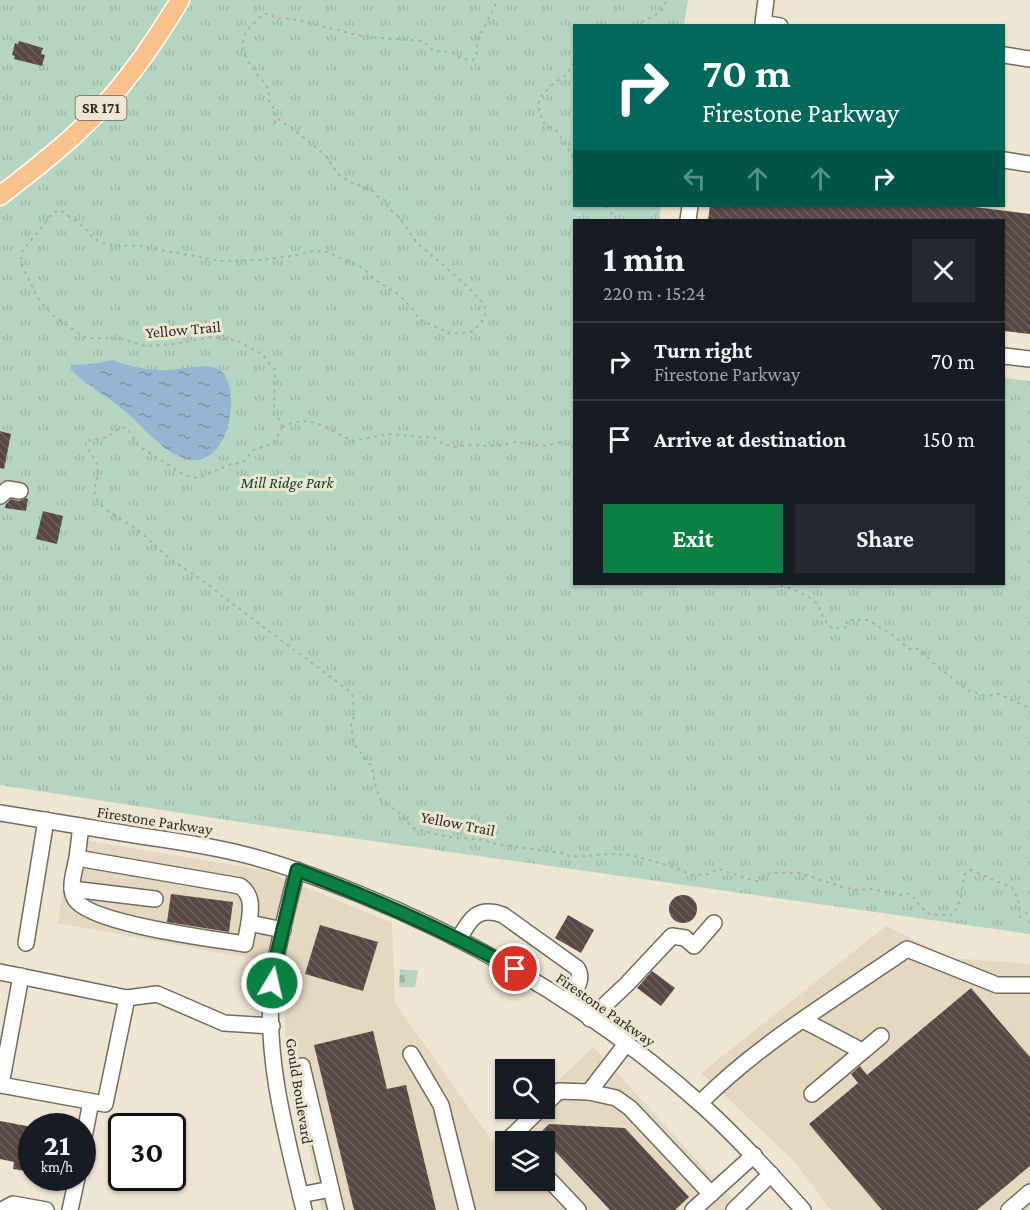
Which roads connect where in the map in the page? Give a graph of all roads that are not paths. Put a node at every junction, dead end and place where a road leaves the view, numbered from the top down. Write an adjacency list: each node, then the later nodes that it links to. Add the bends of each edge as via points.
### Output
1 (180, 0): 8 (main road, SR 171, via 141,62 116,93 58,151)
2 (766, 0): 3 (street, via 763,23)
3 (769, 24)
4 (1005, 56): 5 (street)
5 (1030, 59)
6 (1005, 160): 7 (street)
7 (1030, 164)
8 (0, 196)
9 (1005, 356): 10 (street)
10 (1030, 359)
11 (20, 491): 12 (street, via 8,489)
12 (0, 496)
13 (0, 813): 14 (street, Firestone Parkway)
14 (46, 820): 15 (street, Firestone Parkway); 26 (street)
15 (81, 826): 16 (street); 17 (street, Firestone Parkway, via 205,846)
16 (76, 858): 18 (street); 21 (street, via 240,886 250,900)
17 (297, 870): 24 (street, Gould Boulevard); 25 (street, Firestone Parkway)
18 (72, 889): 19 (street); 23 (street, via 76,900 87,910)
19 (137, 897): 20 (street); 23 (street)
20 (155, 899)
21 (249, 923): 23 (street, via 245,944 166,933); 24 (street)
22 (714, 923): 32 (street, via 694,946 685,938 672,936)
23 (134, 924)
24 (283, 930): 35 (street, Gould Boulevard, via 272,983)
25 (459, 939): 31 (street, Firestone Parkway); 31 (street, via 475,915 503,915 577,968 580,981)
26 (26, 943)
27 (0, 972): 28 (street)
28 (21, 976): 30 (street); 33 (street)
29 (1030, 985): 34 (street, via 997,986 907,949)
30 (127, 998): 35 (street, via 157,994 224,1023); 45 (street, via 105,1104)
31 (566, 1001): 32 (street, Firestone Parkway)
32 (590, 1018): 37 (street, Firestone Parkway)
33 (6, 1019): 38 (street)
34 (803, 1020): 39 (street); 46 (street, via 750,1058)
35 (272, 1026): 57 (street, Gould Boulevard, via 284,1124)
36 (881, 1036): 39 (street)
37 (626, 1044): 42 (street); 46 (street, Firestone Parkway)
38 (4, 1050): 45 (street, via 1,1085)
39 (862, 1051): 43 (street)
40 (411, 1054): 62 (street, via 441,1105)
41 (302, 1066): 53 (street)
42 (589, 1092): 44 (street, via 559,1091); 56 (street, via 616,1098 630,1108)
43 (812, 1094)
44 (555, 1095)
45 (91, 1102): 47 (street)
46 (700, 1103): 50 (street, Firestone Parkway)
47 (89, 1113)
48 (530, 1119): 49 (street)
49 (517, 1131)
50 (754, 1155): 51 (street, Firestone Parkway); 56 (street)
51 (771, 1174): 65 (street); 66 (street, Firestone Parkway)
52 (555, 1186): 63 (street)
53 (331, 1189): 57 (street); 61 (street)
54 (74, 1191): 60 (street)
55 (1030, 1192): 67 (street)
56 (711, 1194): 64 (street)
57 (302, 1203)
58 (2, 1210): 59 (street, via 13,1204)
59 (46, 1210)
60 (70, 1210)
61 (336, 1210)
62 (467, 1210)
63 (578, 1210)
64 (693, 1210)
65 (734, 1210)
66 (803, 1210)
67 (1009, 1210)

